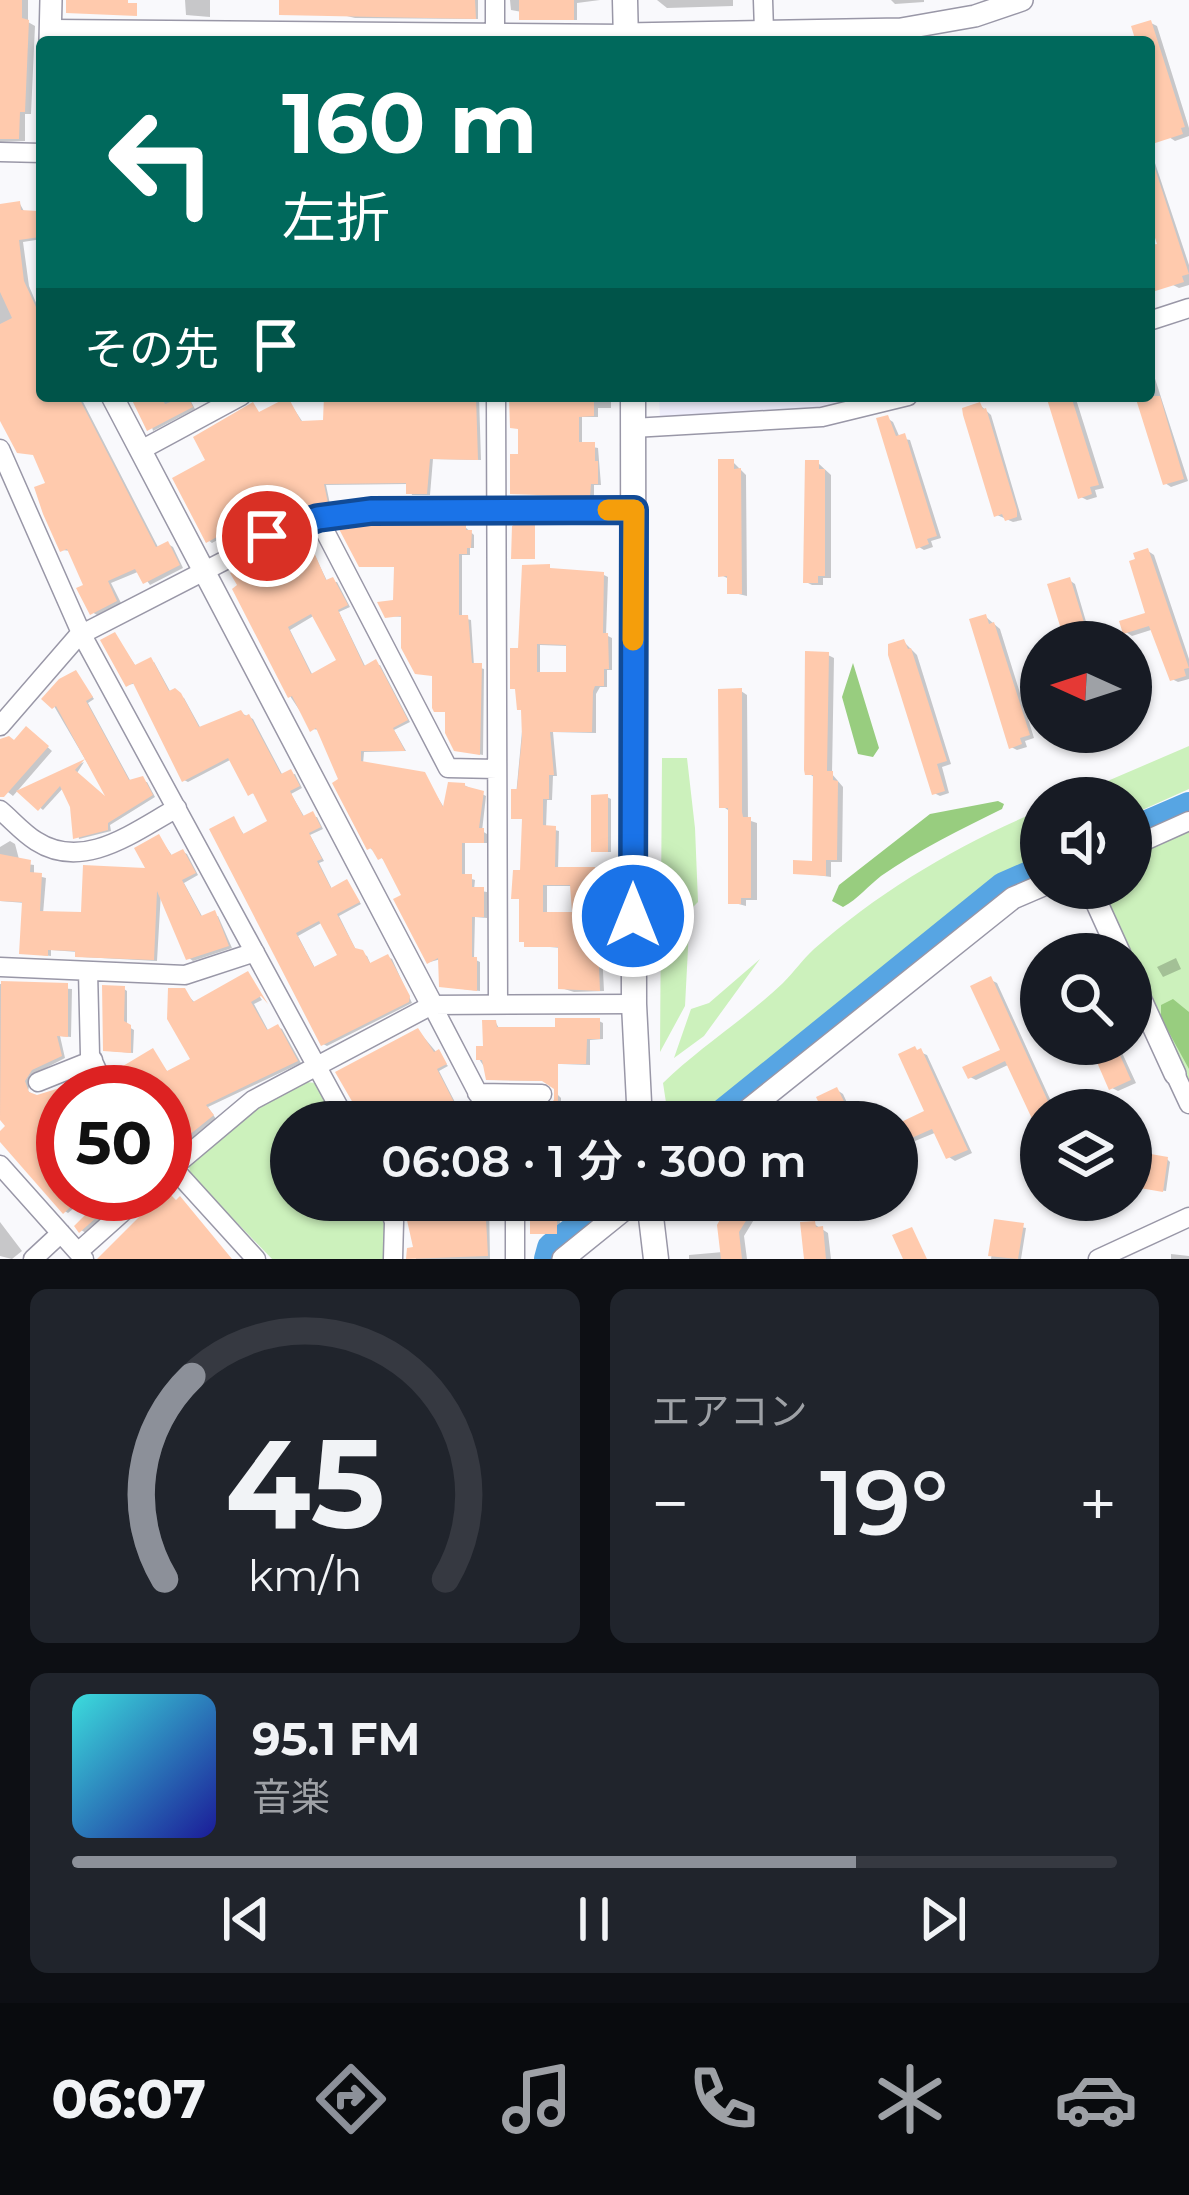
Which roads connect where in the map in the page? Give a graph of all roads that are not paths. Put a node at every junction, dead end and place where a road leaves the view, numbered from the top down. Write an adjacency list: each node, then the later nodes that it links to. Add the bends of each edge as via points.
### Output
1 (51, 0): 7 (street)
2 (495, 0): 8 (street)
3 (625, 0): 9 (main road)
4 (763, 0): 6 (street)
5 (1022, 0): 6 (street, via 936,25)
6 (764, 32): 10 (street)
7 (50, 36)
8 (495, 36)
9 (626, 36)
10 (672, 36)
11 (0, 152): 12 (street)
12 (36, 153)
13 (1189, 308): 14 (street)
14 (1155, 319)
15 (115, 402): 22 (street)
16 (230, 402): 22 (street)
17 (496, 402): 23 (street)
18 (633, 402): 20 (main road)
19 (883, 402): 20 (street, via 822,417)
20 (633, 428): 24 (main road)
21 (0, 449): 27 (street)
22 (140, 450): 26 (street)
23 (496, 510): 24 (street); 25 (street); 29 (street)
24 (634, 510): 39 (main road)
25 (318, 518): 26 (street); 29 (street, via 448,769)
26 (204, 570): 27 (street); 40 (street)
27 (82, 634): 28 (street); 30 (street)
28 (0, 726)
29 (497, 769): 38 (street)
30 (177, 808): 31 (street, via 80,853 37,842); 35 (street)
31 (0, 810)
32 (1189, 821): 33 (street)
33 (1152, 838)
34 (1020, 895): 52 (street)
35 (254, 952): 37 (street, via 185,975); 45 (street)
36 (0, 967): 37 (street)
37 (88, 971): 42 (street)
38 (498, 1004): 39 (street); 40 (street)
39 (634, 1004): 51 (main road)
40 (432, 1005): 45 (street); 47 (street)
41 (1152, 1024): 46 (street)
42 (92, 1060): 43 (street); 44 (street)
43 (80, 1065)
44 (94, 1065)
45 (317, 1066): 49 (street); 54 (street, via 240,1109)
46 (1175, 1074): 53 (street)
47 (478, 1093): 48 (street); 50 (street)
48 (542, 1094)
49 (336, 1101)
50 (482, 1101)
51 (639, 1101)
52 (759, 1101)
53 (1189, 1104)
54 (192, 1148)
55 (0, 1165): 63 (street)
56 (192, 1192): 66 (street)
57 (1189, 1217): 71 (street)
58 (116, 1221): 64 (street)
59 (394, 1221): 67 (street)
60 (515, 1221): 68 (street)
61 (618, 1221): 69 (street)
62 (649, 1221): 70 (main road)
63 (61, 1233): 64 (street); 65 (street)
64 (82, 1256)
65 (33, 1259)
66 (256, 1259)
67 (393, 1259)
68 (515, 1259)
69 (563, 1259)
70 (656, 1259)
71 (1098, 1259)

